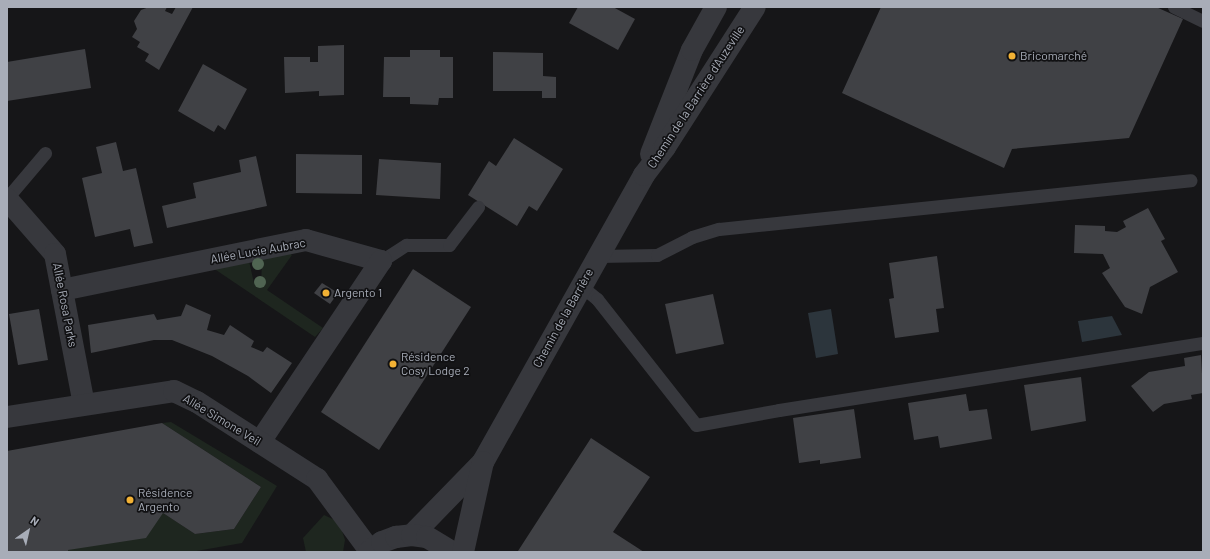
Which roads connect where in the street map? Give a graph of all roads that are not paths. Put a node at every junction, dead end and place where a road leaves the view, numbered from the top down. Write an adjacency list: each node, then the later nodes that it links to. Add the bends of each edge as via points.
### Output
1 (716, 7): 6 (street, Chemin de la Barrière d'Auzeville, via 686,64)
2 (755, 7): 6 (street, Chemin de la Barrière d'Auzeville, via 665,147)
3 (1174, 7): 4 (lane)
4 (1203, 21)
5 (45, 154): 8 (lane)
6 (644, 175): 10 (street, Chemin de la Barrière)
7 (1190, 180): 10 (lane, via 719,229 692,237 657,255)
8 (7, 198): 13 (street, Allée Rosa Parks, via 55,254)
9 (478, 207): 11 (lane, via 449,244 406,245)
10 (597, 256): 12 (street, Chemin de la Barrière)
11 (381, 261): 13 (street, Allée Lucie Aubrac, via 306,240); 17 (street)
12 (581, 286): 14 (lane, via 597,299 696,425); 18 (street, Chemin de la Barrière)
13 (62, 290): 15 (street, Allée Rosa Parks)
14 (1203, 343)
15 (84, 404): 16 (street, Allée Simone Veil); 17 (street, Allée Simone Veil, via 174,391 197,402)
16 (7, 417)
17 (260, 442): 20 (street, Allée Simone Veil, via 317,479)
18 (483, 462): 19 (street, Chemin de la Barrière); 22 (street, Chemin de la Barrière)
19 (412, 535): 20 (street, via 396,536); 21 (street, via 427,537)
20 (369, 552)
21 (452, 552)
22 (463, 552)

